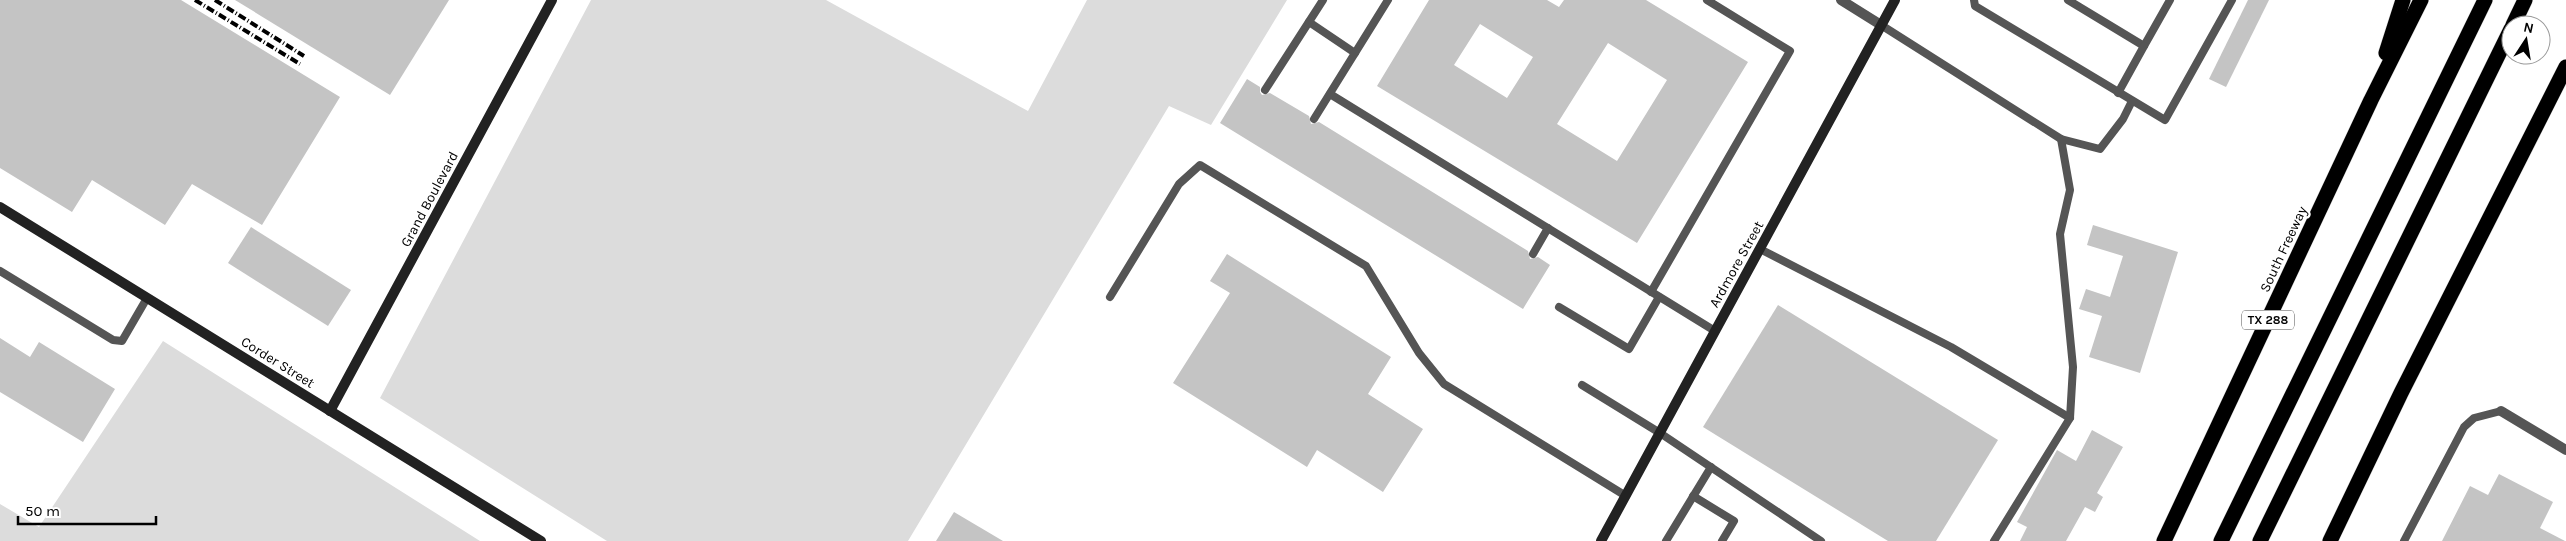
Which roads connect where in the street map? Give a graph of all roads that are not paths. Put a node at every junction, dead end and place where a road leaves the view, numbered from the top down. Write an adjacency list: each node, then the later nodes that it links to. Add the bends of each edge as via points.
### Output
1 (552, 0): 43 (street, Grand Boulevard)
2 (1323, 0): 16 (lane)
3 (1388, 0): 20 (lane)
4 (1707, 0): 36 (lane, via 1790,51)
5 (1841, 0): 17 (street)
6 (1895, 0): 17 (street, Ardmore Street)
7 (1974, 0): 24 (lane, via 1976,6)
8 (2068, 0): 18 (lane)
9 (2170, 0): 18 (lane)
10 (2232, 0): 27 (lane, via 2165,120)
11 (2403, 0): 26 (highway)
12 (2421, 0): 26 (highway, South Freeway / TX 288)
13 (2485, 0): 58 (highway)
14 (2525, 0): 15 (highway)
15 (2518, 15)
16 (1309, 22): 20 (lane); 23 (lane)
17 (1882, 25): 29 (lane); 33 (street, Ardmore Street)
18 (2144, 46): 24 (lane)
19 (2501, 49): 59 (highway)
20 (1355, 53): 25 (lane)
21 (2566, 68): 30 (highway)
22 (2566, 86): 30 (highway)
23 (1265, 90)
24 (2118, 92): 27 (lane)
25 (1330, 94): 28 (lane); 32 (lane)
26 (2371, 100): 57 (highway, South Freeway / TX 288)
27 (2132, 101): 29 (lane, via 2100,149)
28 (1314, 119)
29 (2061, 139): 45 (lane, via 2070,190 2060,234 2073,367)
30 (2514, 169): 60 (highway)
31 (0, 206): 39 (street, Corder Street)
32 (1548, 228): 34 (lane); 36 (lane)
33 (1760, 248): 41 (street, Ardmore Street); 45 (lane, via 1951,347)
34 (1533, 254)
35 (0, 271): 39 (lane, via 113,340 122,341)
36 (1651, 292): 38 (lane)
37 (1110, 297): 49 (lane, via 1179,184 1200,165 1366,266 1419,353 1444,384)
38 (1659, 297): 40 (lane, via 1629,349); 41 (lane)
39 (147, 298): 43 (street, Corder Street)
40 (1559, 307)
41 (1715, 331): 46 (street, Ardmore Street)
42 (1582, 386): 46 (lane)
43 (330, 411): 51 (street, Corder Street)
44 (2501, 411): 47 (street); 61 (lane, via 2474,418 2464,427)
45 (2070, 418): 56 (lane)
46 (1660, 433): 48 (lane); 49 (street, Ardmore Street)
47 (2566, 450)
48 (1711, 467): 50 (lane); 55 (lane)
49 (1626, 496): 52 (street, Ardmore Street)
50 (1693, 496): 53 (lane); 54 (lane, via 1734,521)
51 (541, 541)
52 (1602, 541)
53 (1666, 541)
54 (1722, 541)
55 (1821, 541)
56 (1994, 541)
57 (2164, 541)
58 (2221, 541)
59 (2260, 541)
60 (2330, 541)
61 (2404, 541)

